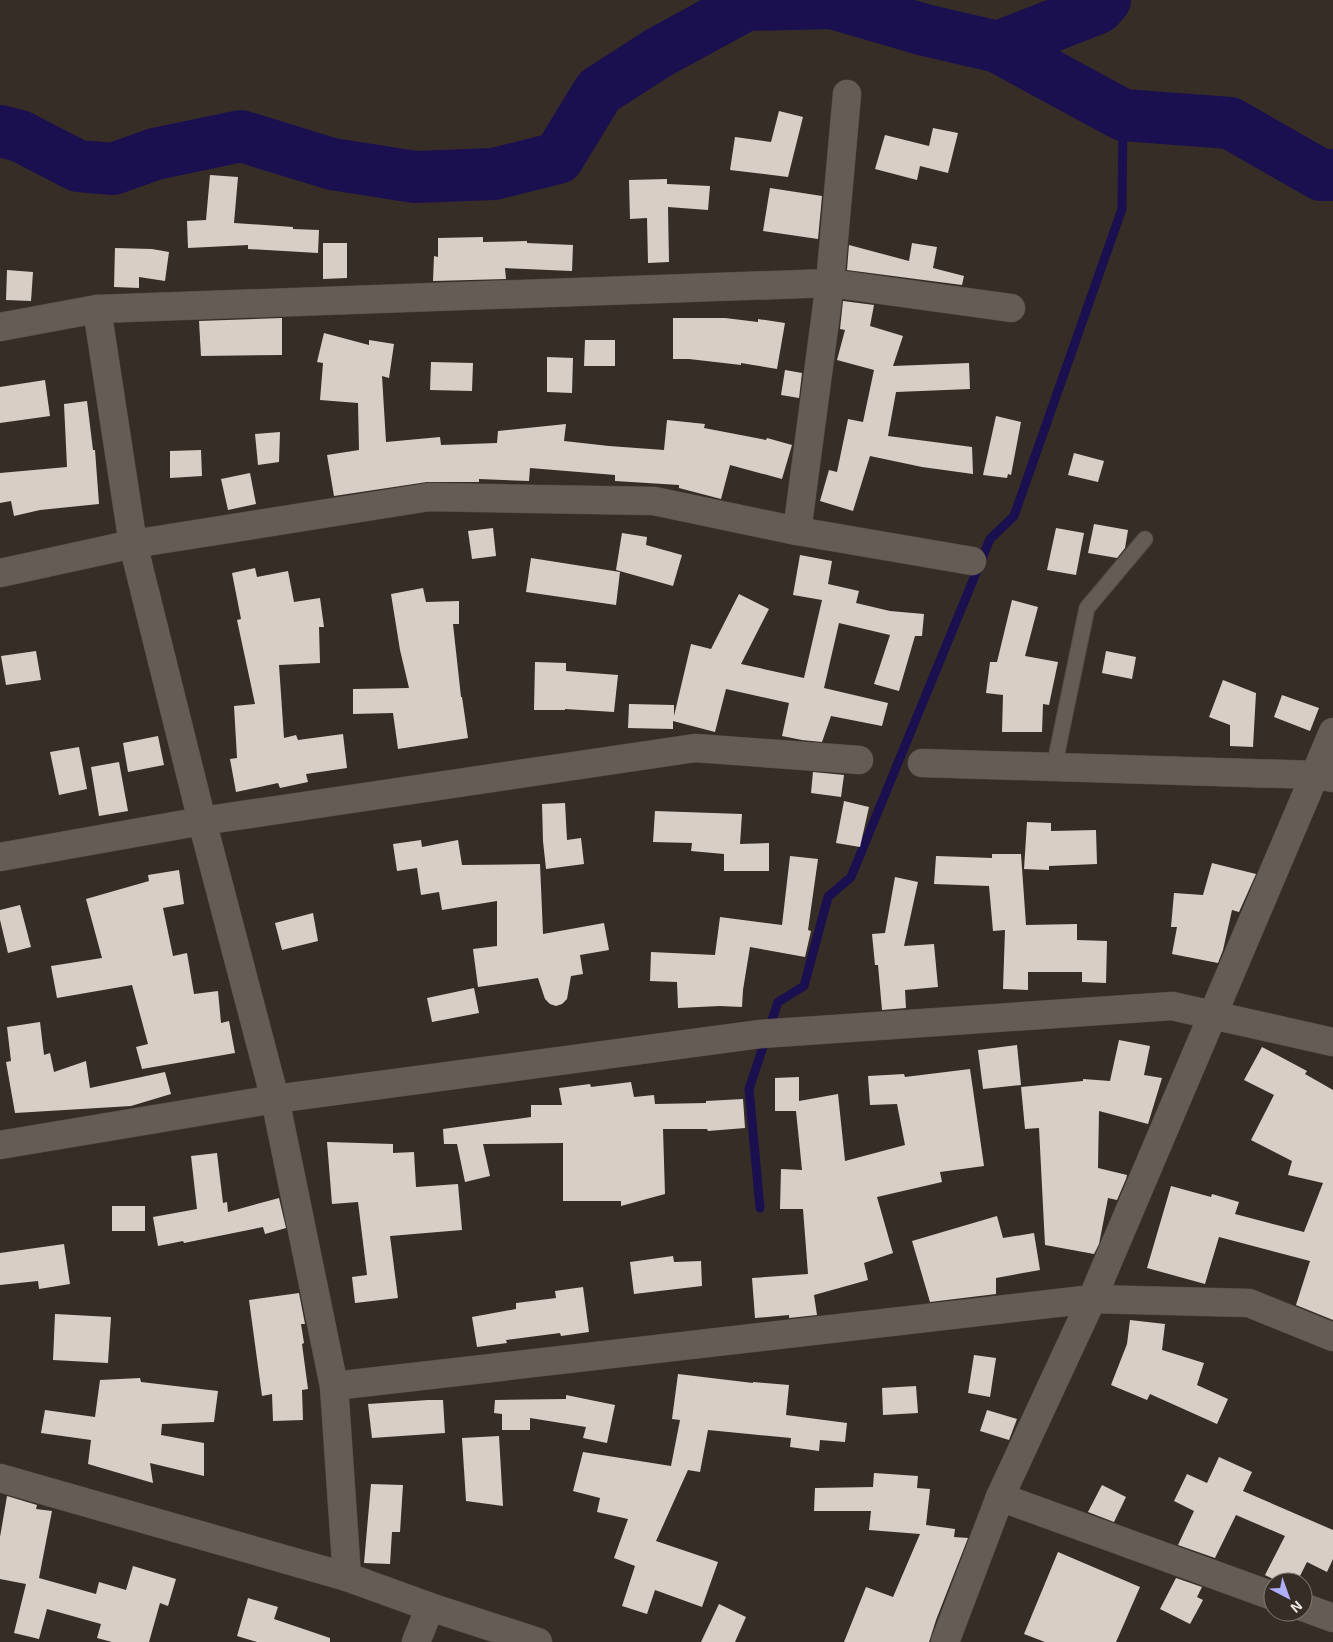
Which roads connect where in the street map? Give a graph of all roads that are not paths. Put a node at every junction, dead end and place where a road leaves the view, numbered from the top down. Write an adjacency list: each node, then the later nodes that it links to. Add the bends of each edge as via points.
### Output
1 (847, 94): 2 (street)
2 (830, 283): 3 (street); 4 (street); 6 (street)
3 (1011, 308)
4 (97, 309): 5 (street); 8 (street)
5 (0, 327)
6 (797, 531): 8 (street, via 654,501 429,497); 9 (street)
7 (1145, 539): 14 (lane, via 1087,608)
8 (133, 544): 10 (street); 16 (street)
9 (972, 560)
10 (0, 573)
11 (1333, 732): 15 (street)
12 (859, 760): 16 (street, via 695,748)
13 (922, 763): 14 (street)
14 (1054, 767): 15 (street)
15 (1324, 776): 18 (street)
16 (202, 821): 17 (street); 20 (street)
17 (0, 857)
18 (1214, 1014): 19 (street); 20 (street, via 1172,1006 768,1034); 22 (street)
19 (1333, 1042)
20 (275, 1098): 21 (street); 24 (street)
21 (0, 1145)
22 (1092, 1299): 23 (street, via 1249,1303); 24 (street); 26 (street)
23 (1333, 1337)
24 (334, 1386): 27 (street)
25 (0, 1478): 27 (street)
26 (1000, 1497): 28 (street); 34 (street)
27 (347, 1577): 29 (street)
28 (1263, 1592)
29 (430, 1607): 32 (street); 33 (street)
30 (1313, 1611): 31 (street)
31 (1333, 1618)
32 (416, 1642)
33 (538, 1642)
34 (945, 1642)

